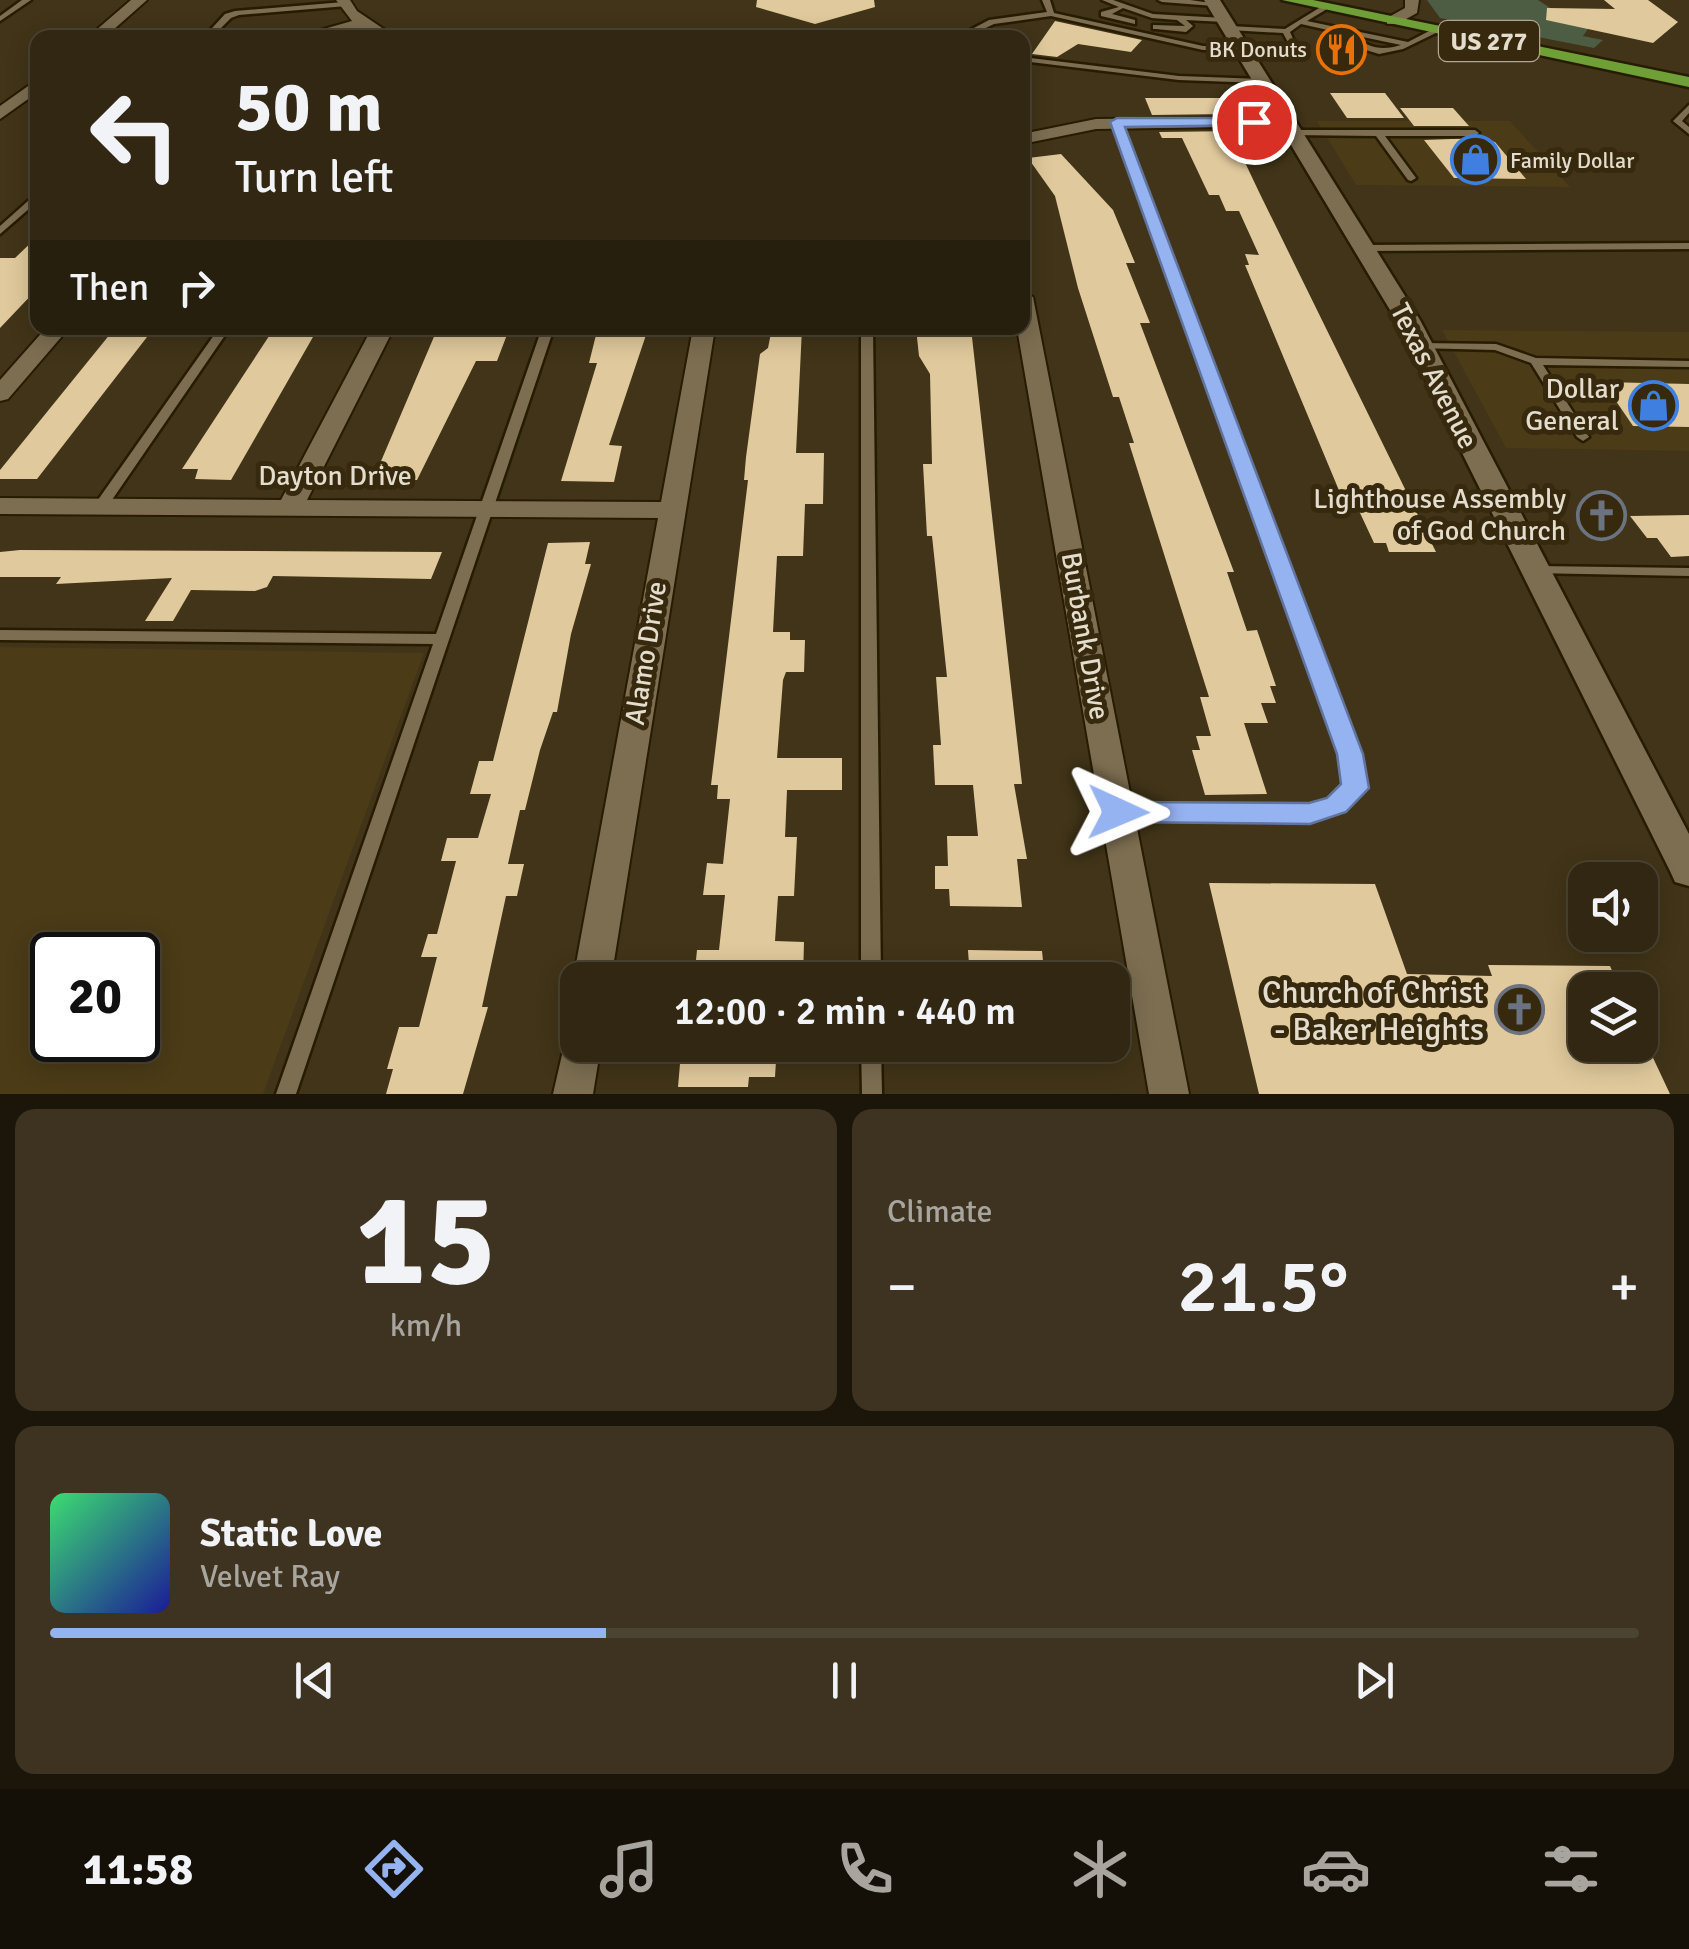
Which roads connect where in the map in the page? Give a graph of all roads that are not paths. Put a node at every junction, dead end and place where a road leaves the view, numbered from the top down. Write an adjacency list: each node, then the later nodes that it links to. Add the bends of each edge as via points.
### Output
1 (27, 0): 15 (lane)
2 (140, 0): 22 (street)
3 (1046, 0): 12 (lane)
4 (1106, 0): 11 (lane)
5 (1290, 0): 10 (highway, US 277)
6 (1412, 0): 16 (street, via 1412,10)
7 (1165, 1): 13 (lane); 20 (lane)
8 (344, 2): 19 (street); 23 (lane, via 238,13)
9 (1135, 3): 13 (lane)
10 (1324, 7): 16 (highway, US 277); 18 (lane)
11 (1126, 8): 13 (lane); 17 (lane, via 1104,14)
12 (1051, 14): 20 (lane, via 1204,48); 26 (lane)
13 (1159, 14): 14 (lane)
14 (1180, 19): 20 (lane); 21 (lane, via 1186,30)
15 (0, 20)
16 (1392, 21): 27 (highway, US 277)
17 (1132, 22)
18 (1300, 22): 28 (lane); 29 (lane)
19 (364, 23): 24 (street); 25 (street)
20 (1228, 26): 28 (lane); 28 (lane, via 1297,52); 32 (street, Texas Avenue)
21 (1156, 27)
22 (104, 30)
23 (214, 30)
24 (334, 30)
25 (376, 30)
26 (975, 30)
27 (1438, 30): 30 (lane); 33 (highway, US 277)
28 (1286, 31)
29 (1343, 31): 30 (lane); 30 (lane, via 1377,53)
30 (1408, 44)
31 (1030, 60): 32 (lane)
32 (1261, 81): 38 (street, Texas Avenue)
33 (1689, 82)
34 (30, 90): 36 (street)
35 (1689, 108): 39 (lane, via 1677,121)
36 (0, 114)
37 (1117, 122): 38 (street); 42 (street); 69 (lane, via 1350,754 1355,788 1336,805 1310,814)
38 (1291, 128): 40 (lane); 47 (street, Texas Avenue)
39 (1689, 131)
40 (1378, 133): 41 (lane); 43 (lane)
41 (1475, 133)
42 (1030, 138)
43 (1411, 178)
44 (30, 203): 45 (lane)
45 (0, 231)
46 (1689, 246): 47 (lane)
47 (1364, 248): 55 (street, Texas Avenue)
48 (52, 335): 58 (street)
49 (219, 335): 61 (lane)
50 (379, 335): 62 (street)
51 (546, 335): 63 (lane)
52 (703, 335): 64 (street, Alamo Drive)
53 (867, 335): 72 (lane)
54 (1029, 335): 69 (street, Burbank Drive)
55 (1421, 346): 56 (lane, via 1496,347); 65 (street, Texas Avenue)
56 (1535, 360): 57 (lane); 59 (lane)
57 (1689, 364)
58 (0, 394)
59 (1583, 437)
60 (0, 506): 61 (street, Dayton Drive)
61 (100, 507): 62 (street, Dayton Drive)
62 (290, 508): 63 (street, Dayton Drive)
63 (487, 509): 64 (street, Dayton Drive); 68 (lane)
64 (670, 510): 71 (street, Alamo Drive)
65 (1536, 570): 66 (lane); 70 (street, Texas Avenue)
66 (1689, 572)
67 (0, 635): 68 (lane)
68 (442, 639): 75 (lane)
69 (1118, 812): 78 (street, Burbank Drive)
70 (1689, 871)
71 (595, 962)
72 (871, 962)
73 (578, 1062): 76 (street)
74 (871, 1062): 77 (lane)
75 (286, 1094)
76 (573, 1094)
77 (872, 1094)
78 (1170, 1094)

